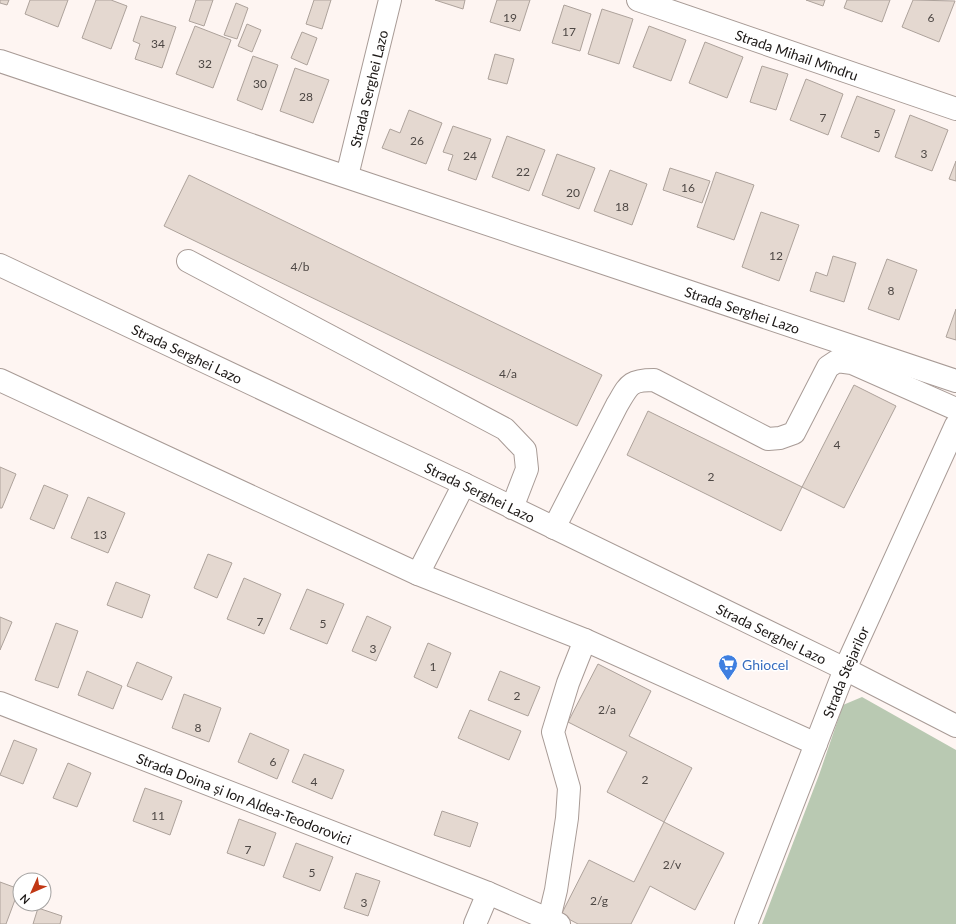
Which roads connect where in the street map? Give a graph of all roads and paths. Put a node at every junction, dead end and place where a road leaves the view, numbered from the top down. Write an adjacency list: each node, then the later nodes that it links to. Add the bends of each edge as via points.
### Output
1 (390, 0): 5 (street, Strada Serghei Lazo)
2 (638, 0): 4 (street, Strada Mihail Mîndru)
3 (0, 61): 5 (street, Strada Serghei Lazo)
4 (956, 109)
5 (347, 176): 9 (street, Strada Serghei Lazo)
6 (188, 261): 13 (street, via 505,429 525,450 527,469)
7 (0, 264): 12 (street, Strada Serghei Lazo)
8 (0, 380): 15 (street)
9 (956, 381)
10 (956, 409): 14 (street, via 852,363 837,360 828,367 794,433 768,439 654,380 638,380 628,386 617,405)
11 (956, 425): 17 (street, Strada Stejarilor)
12 (464, 484): 13 (street, Strada Serghei Lazo); 15 (street)
13 (512, 508): 14 (street, Strada Serghei Lazo)
14 (554, 528): 17 (street, Strada Serghei Lazo)
15 (418, 574): 16 (street)
16 (585, 640): 20 (street); 22 (street, via 553,732 569,788)
17 (845, 670): 19 (street, Strada Serghei Lazo); 20 (street, Strada Stejarilor)
18 (0, 703): 21 (street, Strada Doina și Ion Aldea-Teodorovici)
19 (956, 726)
20 (816, 744): 24 (street, Strada Stejarilor)
21 (488, 893): 22 (street, Strada Doina și Ion Aldea-Teodorovici); 23 (street)
22 (554, 922)
23 (475, 924)
24 (746, 924)

